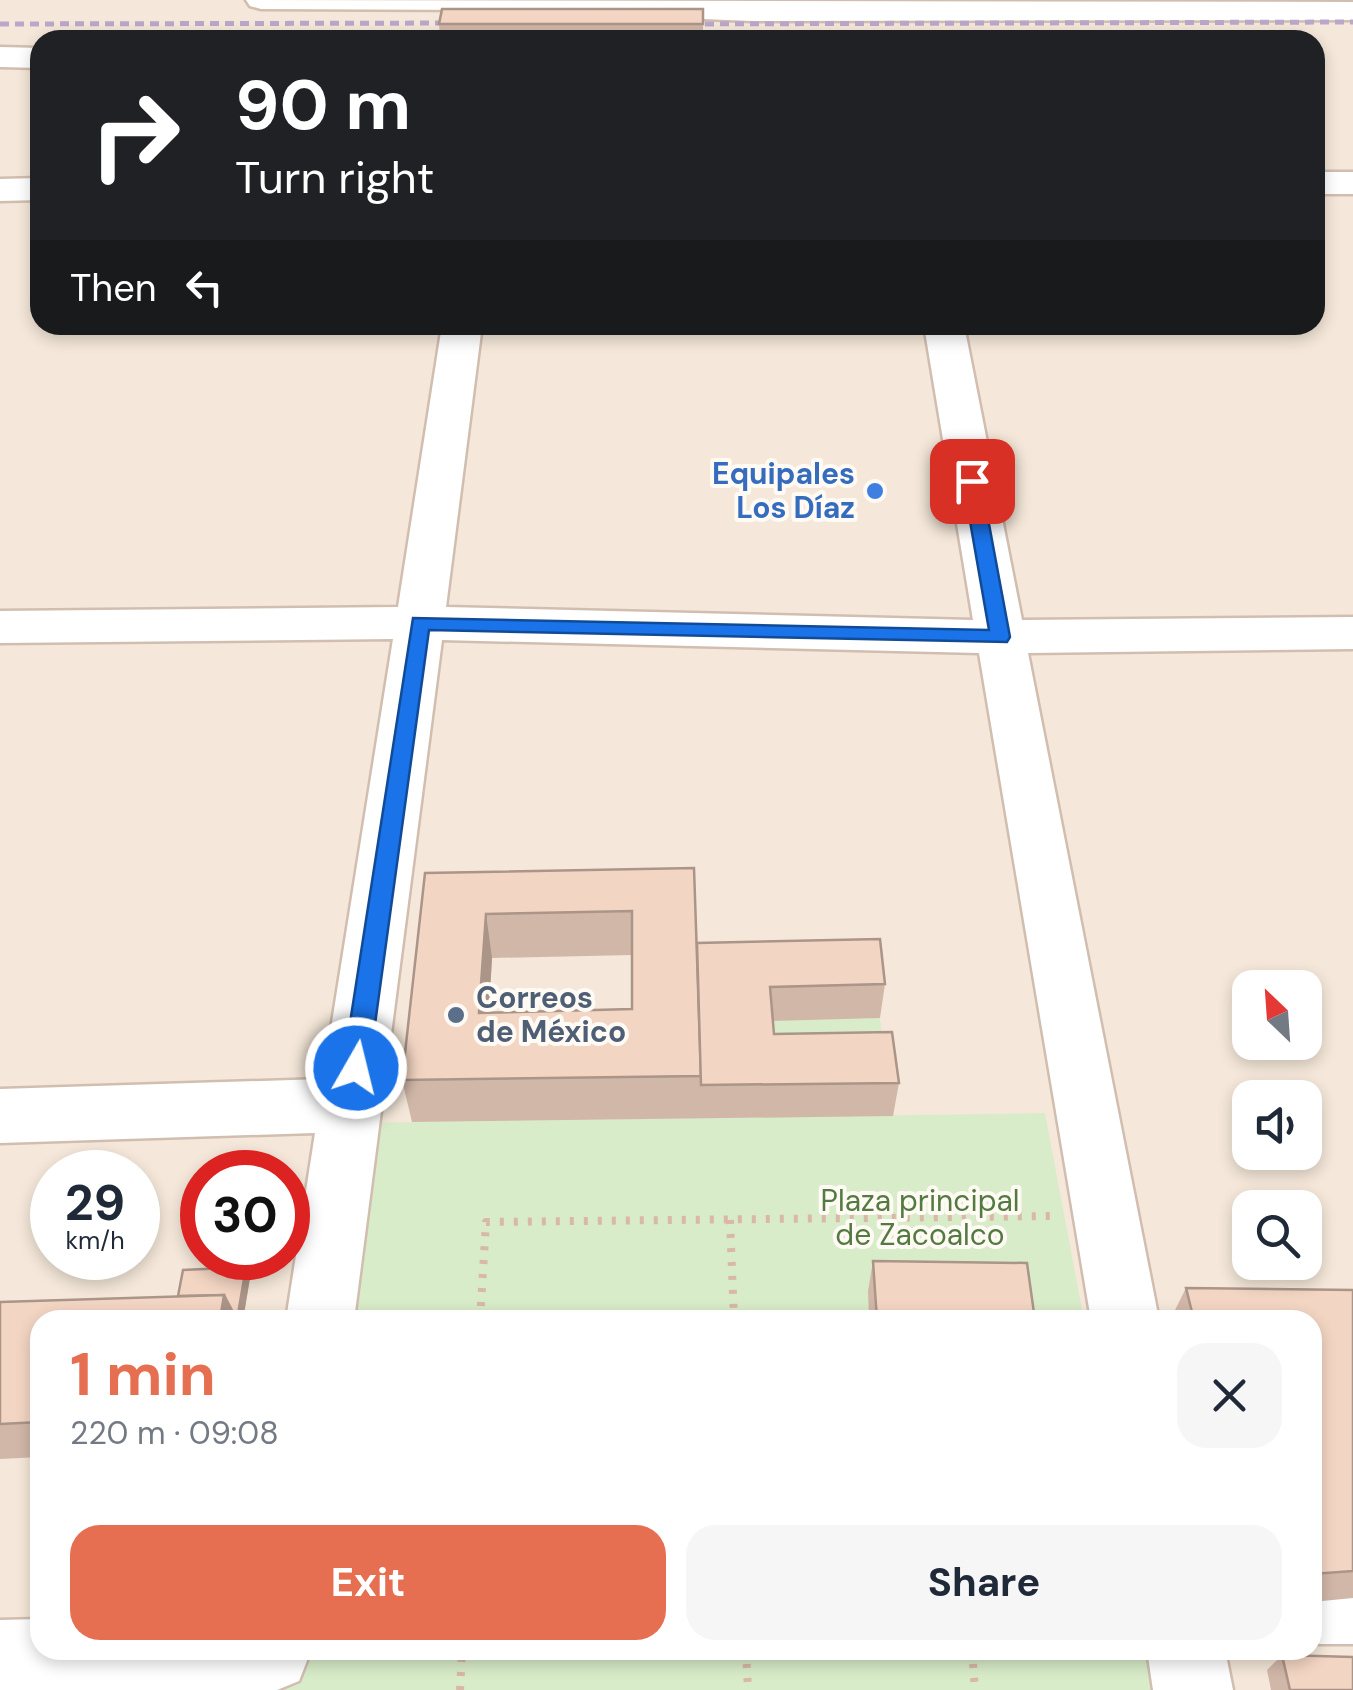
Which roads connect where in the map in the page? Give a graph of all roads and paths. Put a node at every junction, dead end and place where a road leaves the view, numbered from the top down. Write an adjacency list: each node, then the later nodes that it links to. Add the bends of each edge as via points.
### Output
1 (262, 0): 2 (street)
2 (283, 0): 4 (street); 5 (street)
3 (1353, 11): 4 (street)
4 (888, 16)
5 (268, 30)
6 (0, 57): 7 (street)
7 (30, 58)
8 (1325, 183): 9 (street)
9 (1353, 183)
10 (0, 190): 11 (street)
11 (30, 190)
12 (461, 335): 14 (street)
13 (946, 335): 17 (street)
14 (420, 623): 15 (street); 17 (street); 18 (street)
15 (0, 627)
16 (1353, 633): 17 (street)
17 (1000, 637): 20 (street)
18 (351, 1105): 19 (street); 22 (street)
19 (0, 1116)
20 (1106, 1216): 21 (path); 25 (street)
21 (730, 1220): 23 (path, via 486,1222); 24 (path)
22 (321, 1310)
23 (481, 1310)
24 (734, 1310)
25 (1123, 1310)
26 (1322, 1605): 27 (street)
27 (1353, 1605)
28 (0, 1659): 29 (street)
29 (30, 1660)
30 (54, 1660): 35 (street)
31 (462, 1660): 36 (path)
32 (746, 1660): 37 (path)
33 (973, 1660): 38 (path)
34 (1188, 1660): 39 (street)
35 (270, 1664)
36 (460, 1690)
37 (748, 1690)
38 (975, 1690)
39 (1193, 1690)

